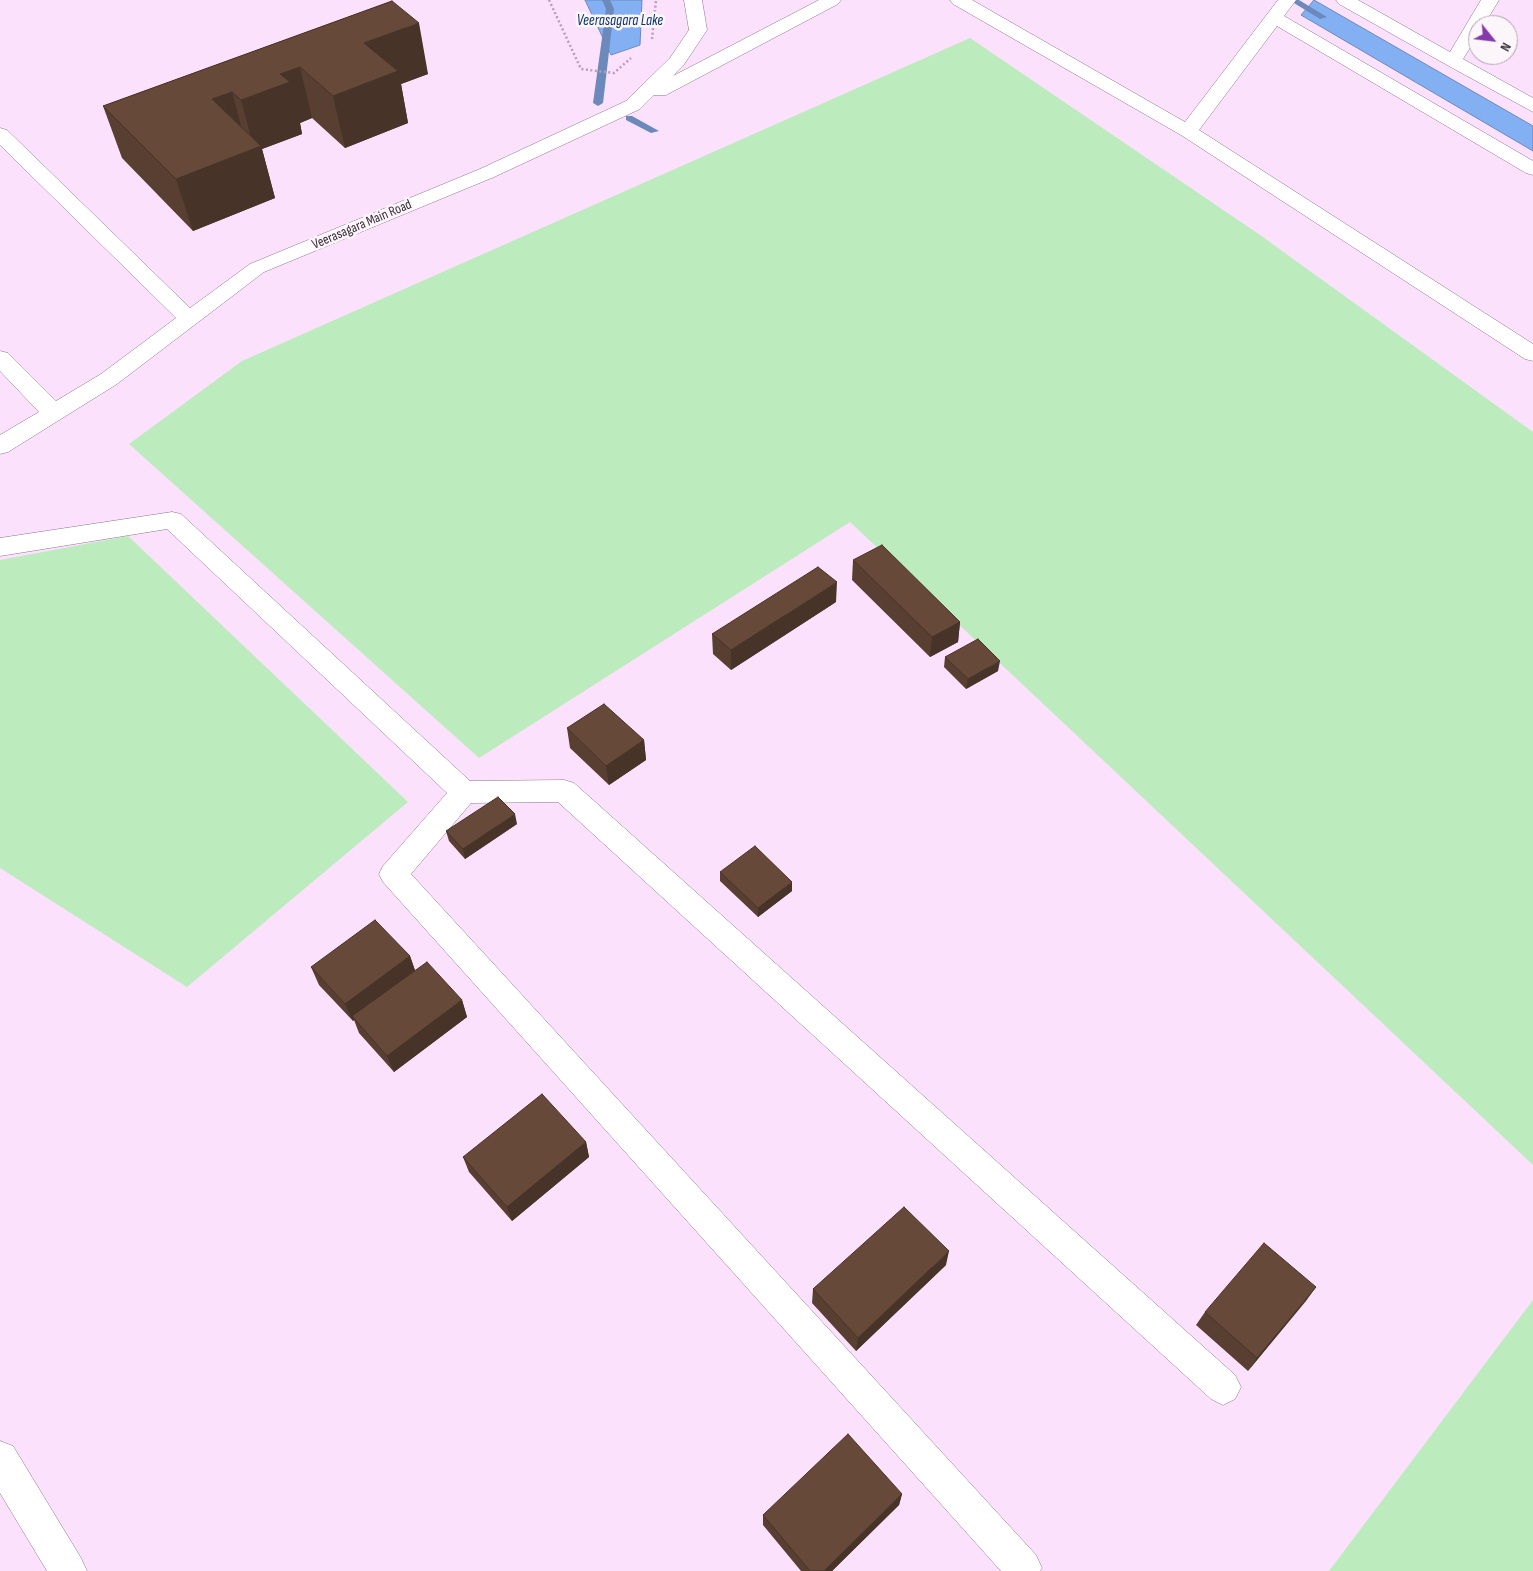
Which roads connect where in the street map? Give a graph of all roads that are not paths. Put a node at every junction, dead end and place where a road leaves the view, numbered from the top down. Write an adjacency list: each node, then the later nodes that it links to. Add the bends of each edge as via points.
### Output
1 (693, 0): 8 (street, Veerasagara Main Road, via 698,30 677,62)
2 (832, 0): 8 (street)
3 (959, 0): 10 (street)
4 (1345, 0): 7 (street)
5 (1490, 0): 7 (street)
6 (1281, 8): 10 (street); 12 (street)
7 (1453, 61): 9 (street)
8 (633, 105): 13 (street, Veerasagara Main Road, via 487,172 257,268)
9 (1533, 106)
10 (1188, 131): 14 (street)
11 (0, 134): 13 (street)
12 (1533, 169)
13 (189, 319): 16 (street, Veerasagara Main Road, via 110,379)
14 (1533, 354)
15 (0, 358): 16 (street)
16 (54, 413): 17 (street, Veerasagara Main Road)
17 (0, 446)
18 (0, 547): 19 (street, via 172,520)
19 (464, 792): 20 (street, via 564,791); 22 (street, via 393,874)
20 (1223, 1387)
21 (0, 1459): 23 (street)
22 (1023, 1568)
23 (68, 1571)

